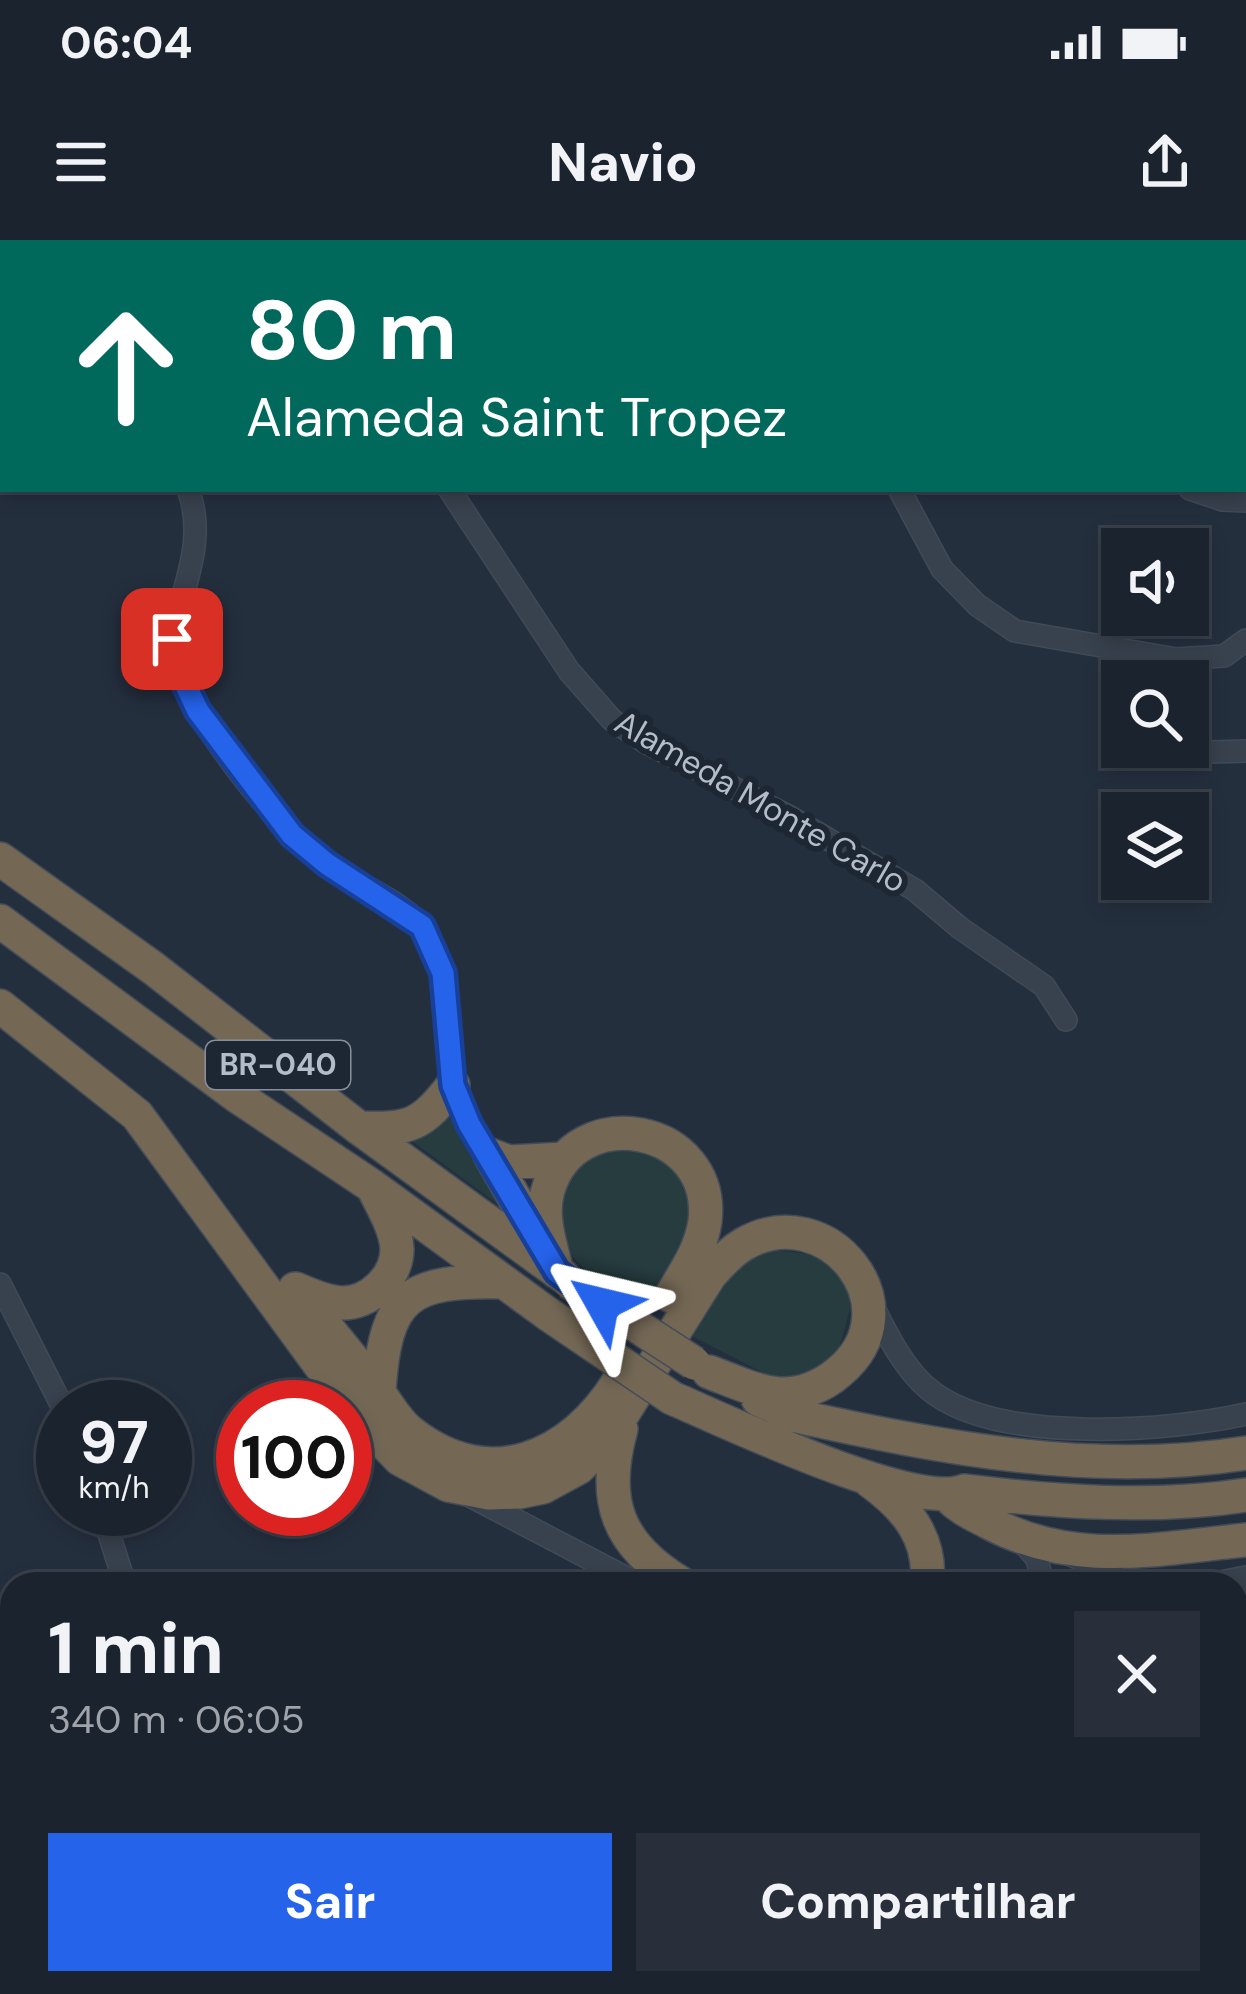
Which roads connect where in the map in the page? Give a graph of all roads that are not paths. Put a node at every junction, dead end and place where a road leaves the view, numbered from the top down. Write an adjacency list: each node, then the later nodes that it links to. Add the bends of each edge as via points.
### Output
1 (188, 492): 14 (street, via 197,544 172,639 176,665 198,711 292,835 422,926 443,973)
2 (451, 492): 13 (street, Alameda Monte Carlo, via 569,671 612,720 915,890 1044,986)
3 (901, 492): 6 (street, via 942,568 1015,631 1176,659 1224,656)
4 (1199, 492): 5 (street)
5 (1246, 501)
6 (1246, 640)
7 (1246, 751): 8 (street)
8 (1211, 752)
9 (0, 860): 15 (highway, BR-040)
10 (0, 921): 18 (highway, BR-040)
11 (0, 983): 22 (highway, via 148,1105)
12 (0, 1006): 31 (highway, via 137,1115 356,1414 400,1459)
13 (1066, 1020)
14 (453, 1085): 15 (highway, via 423,1120); 16 (street)
15 (359, 1128): 19 (highway, BR-040)
16 (490, 1155): 17 (highway); 19 (highway)
17 (564, 1160): 19 (highway, via 546,1209); 26 (highway, via 610,1133 662,1139 695,1170 705,1205 695,1257 595,1417 559,1446 493,1465 433,1447 402,1424)
18 (372, 1186): 20 (highway, BR-040); 22 (highway, via 396,1241 389,1276 355,1302)
19 (563, 1277): 24 (highway, BR-040, bridge)
20 (504, 1282): 26 (highway, via 442,1282 412,1297 382,1342); 30 (highway, BR-040, bridge, via 672,1398)
21 (0, 1284): 25 (street)
22 (296, 1289): 26 (highway)
23 (868, 1297): 24 (highway, via 869,1320 855,1354 812,1388 777,1394); 27 (highway, via 856,1269 817,1238 780,1233 751,1240 710,1275); 28 (street, via 920,1380 989,1419 1114,1430)
24 (702, 1367): 29 (highway, BR-040, via 792,1415 1024,1459 1132,1465)
25 (49, 1380)
26 (379, 1392)
27 (625, 1412): 31 (highway, via 597,1452 556,1481 502,1494); 39 (highway, via 613,1458 616,1514 635,1546)
28 (1246, 1414)
29 (1246, 1453)
30 (858, 1474): 33 (highway, BR-040); 40 (highway, via 918,1529)
31 (448, 1485): 38 (street)
32 (1246, 1495): 33 (highway, BR-040, via 1120,1503 964,1491)
33 (949, 1497): 35 (highway)
34 (110, 1536): 37 (street)
35 (1021, 1540): 41 (street); 42 (highway)
36 (1246, 1540): 43 (highway)
37 (121, 1572)
38 (615, 1572)
39 (667, 1572)
40 (928, 1572)
41 (1040, 1572)
42 (1110, 1572)
43 (1128, 1572)

